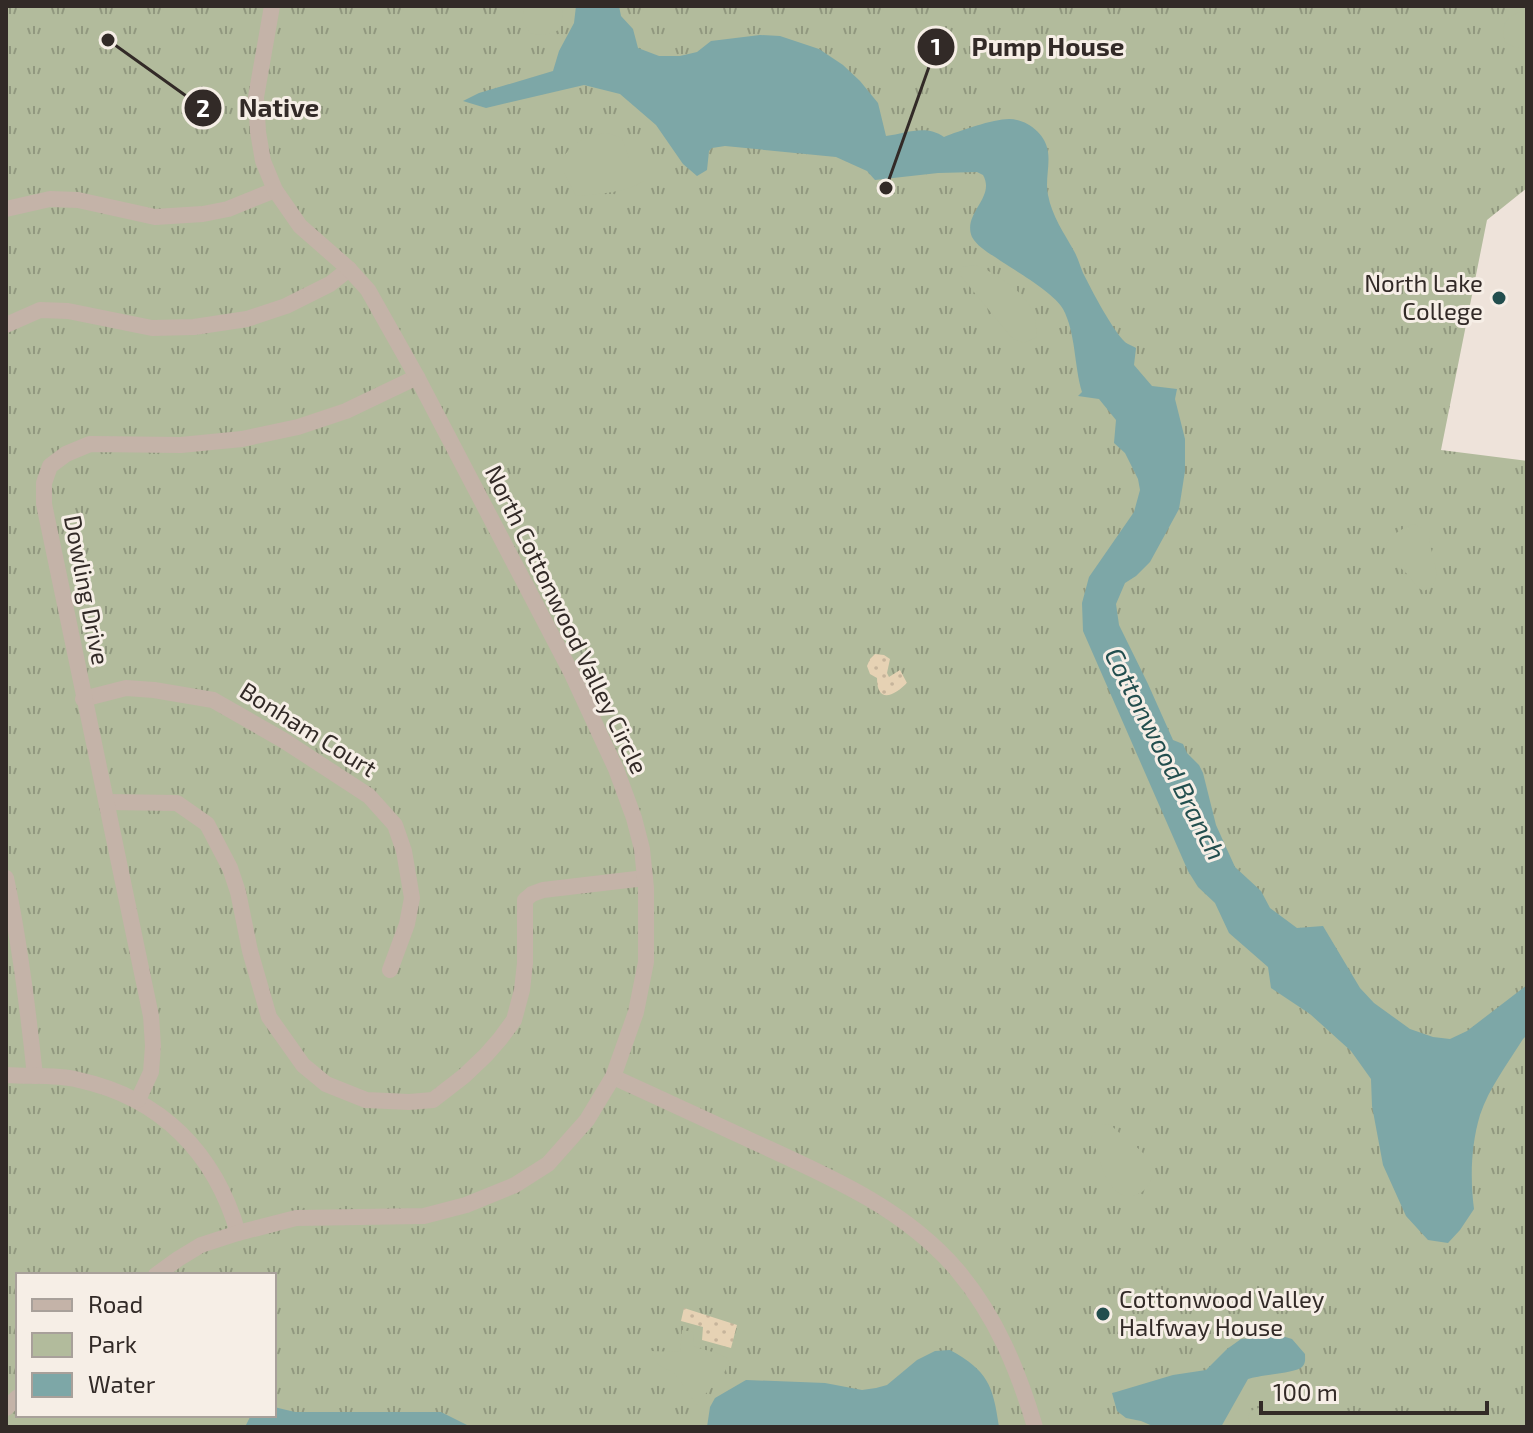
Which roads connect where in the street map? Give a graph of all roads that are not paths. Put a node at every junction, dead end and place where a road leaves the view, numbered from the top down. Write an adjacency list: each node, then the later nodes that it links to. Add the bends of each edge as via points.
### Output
1 (272, 6): 2 (street, North Cottonwood Valley Circle, via 256,97 263,161)
2 (275, 190): 3 (street, via 203,214 155,217 50,199); 4 (street, North Cottonwood Valley Circle, via 300,226)
3 (6, 209)
4 (349, 269): 5 (street, via 319,290 247,319 152,328 40,310); 6 (street, North Cottonwood Valley Circle, via 368,290)
5 (6, 325)
6 (417, 377): 7 (street, Dowling Drive, via 298,427 181,445 90,444 50,466 44,504); 10 (street, North Cottonwood Valley Circle, via 616,769 634,818)
7 (83, 699): 8 (street, Dowling Drive); 11 (street, Bonham Court, via 126,688 213,700 369,796 395,825 412,898)
8 (107, 802): 10 (street, via 177,803 207,824 234,880 269,1017 303,1065 326,1084 366,1100 433,1100 500,1039 514,1020 522,990 525,900 532,894); 15 (street, Dowling Drive, via 151,1016 151,1072)
9 (6, 878): 13 (street)
10 (645, 878): 14 (street, North Cottonwood Valley Circle, via 646,962 636,1012)
11 (390, 970)
12 (6, 1075): 13 (street)
13 (35, 1076): 15 (street, via 77,1079)
14 (613, 1077): 16 (street, North Cottonwood Valley Circle, via 587,1120 548,1164 515,1185 424,1216 296,1218); 18 (street, via 822,1173 916,1230 956,1270 990,1316 1015,1366)
15 (138, 1100): 16 (street, via 201,1156 223,1189)
16 (238, 1233): 17 (street, North Cottonwood Valley Circle, via 201,1245)
17 (159, 1273)
18 (1035, 1427)

